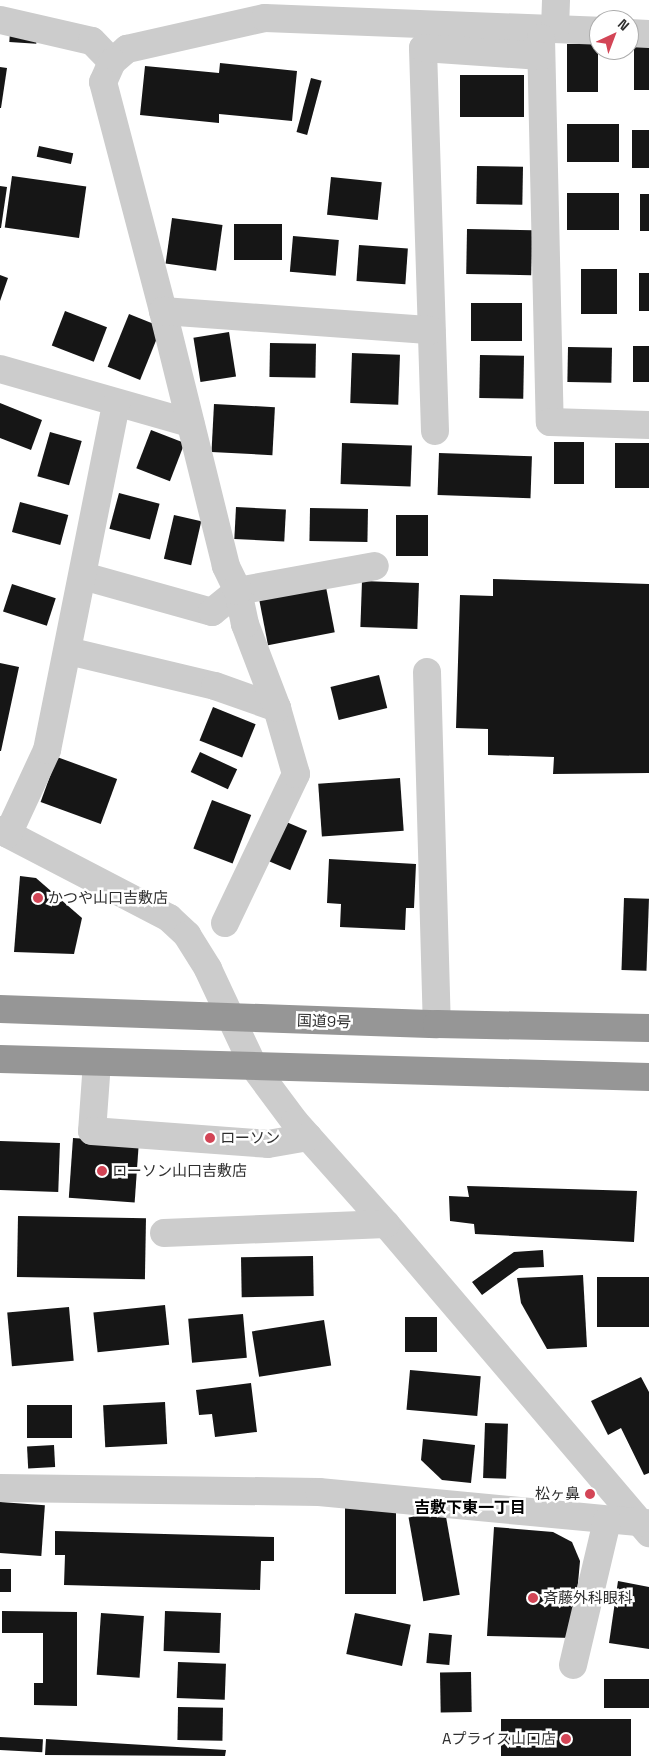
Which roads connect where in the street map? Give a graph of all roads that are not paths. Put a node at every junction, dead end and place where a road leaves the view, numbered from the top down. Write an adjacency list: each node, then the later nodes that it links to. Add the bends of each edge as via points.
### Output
1 (556, 0): 3 (street)
2 (0, 20): 6 (street, via 92,41)
3 (548, 29): 4 (street); 5 (street); 6 (street, via 265,18 127,49)
4 (589, 31)
5 (541, 56): 8 (street, via 423,48); 12 (street, via 550,422)
6 (112, 62): 7 (street, via 103,82)
7 (163, 312): 8 (street); 11 (street)
8 (431, 330): 13 (street)
9 (0, 369): 10 (street)
10 (116, 404): 11 (street); 15 (street)
11 (190, 423): 16 (street, via 226,566)
12 (649, 425)
13 (435, 431)
14 (375, 566): 16 (street)
15 (83, 576): 16 (street, via 212,612); 17 (street)
16 (238, 591): 19 (street, via 245,624)
17 (68, 651): 19 (street, via 215,686); 20 (street, via 47,750)
18 (427, 672): 24 (street)
19 (277, 708): 21 (street, via 296,774)
20 (4, 832): 23 (street, via 169,918 187,935 208,969)
21 (225, 923)
22 (0, 1009): 23 (highway, 国道9号)
23 (228, 1018): 24 (highway, 国道9号); 28 (street)
24 (437, 1024): 25 (highway, 国道9号)
25 (649, 1028)
26 (0, 1059): 27 (highway)
27 (97, 1062): 28 (highway); 30 (street, via 92,1131 268,1144)
28 (254, 1067): 29 (highway); 30 (street)
29 (649, 1077)
30 (308, 1137): 31 (street)
31 (386, 1224): 32 (street); 35 (street)
32 (164, 1233)
33 (0, 1488): 34 (street, via 319,1492)
34 (607, 1521): 35 (street); 36 (street)
35 (646, 1526)
36 (573, 1665)

